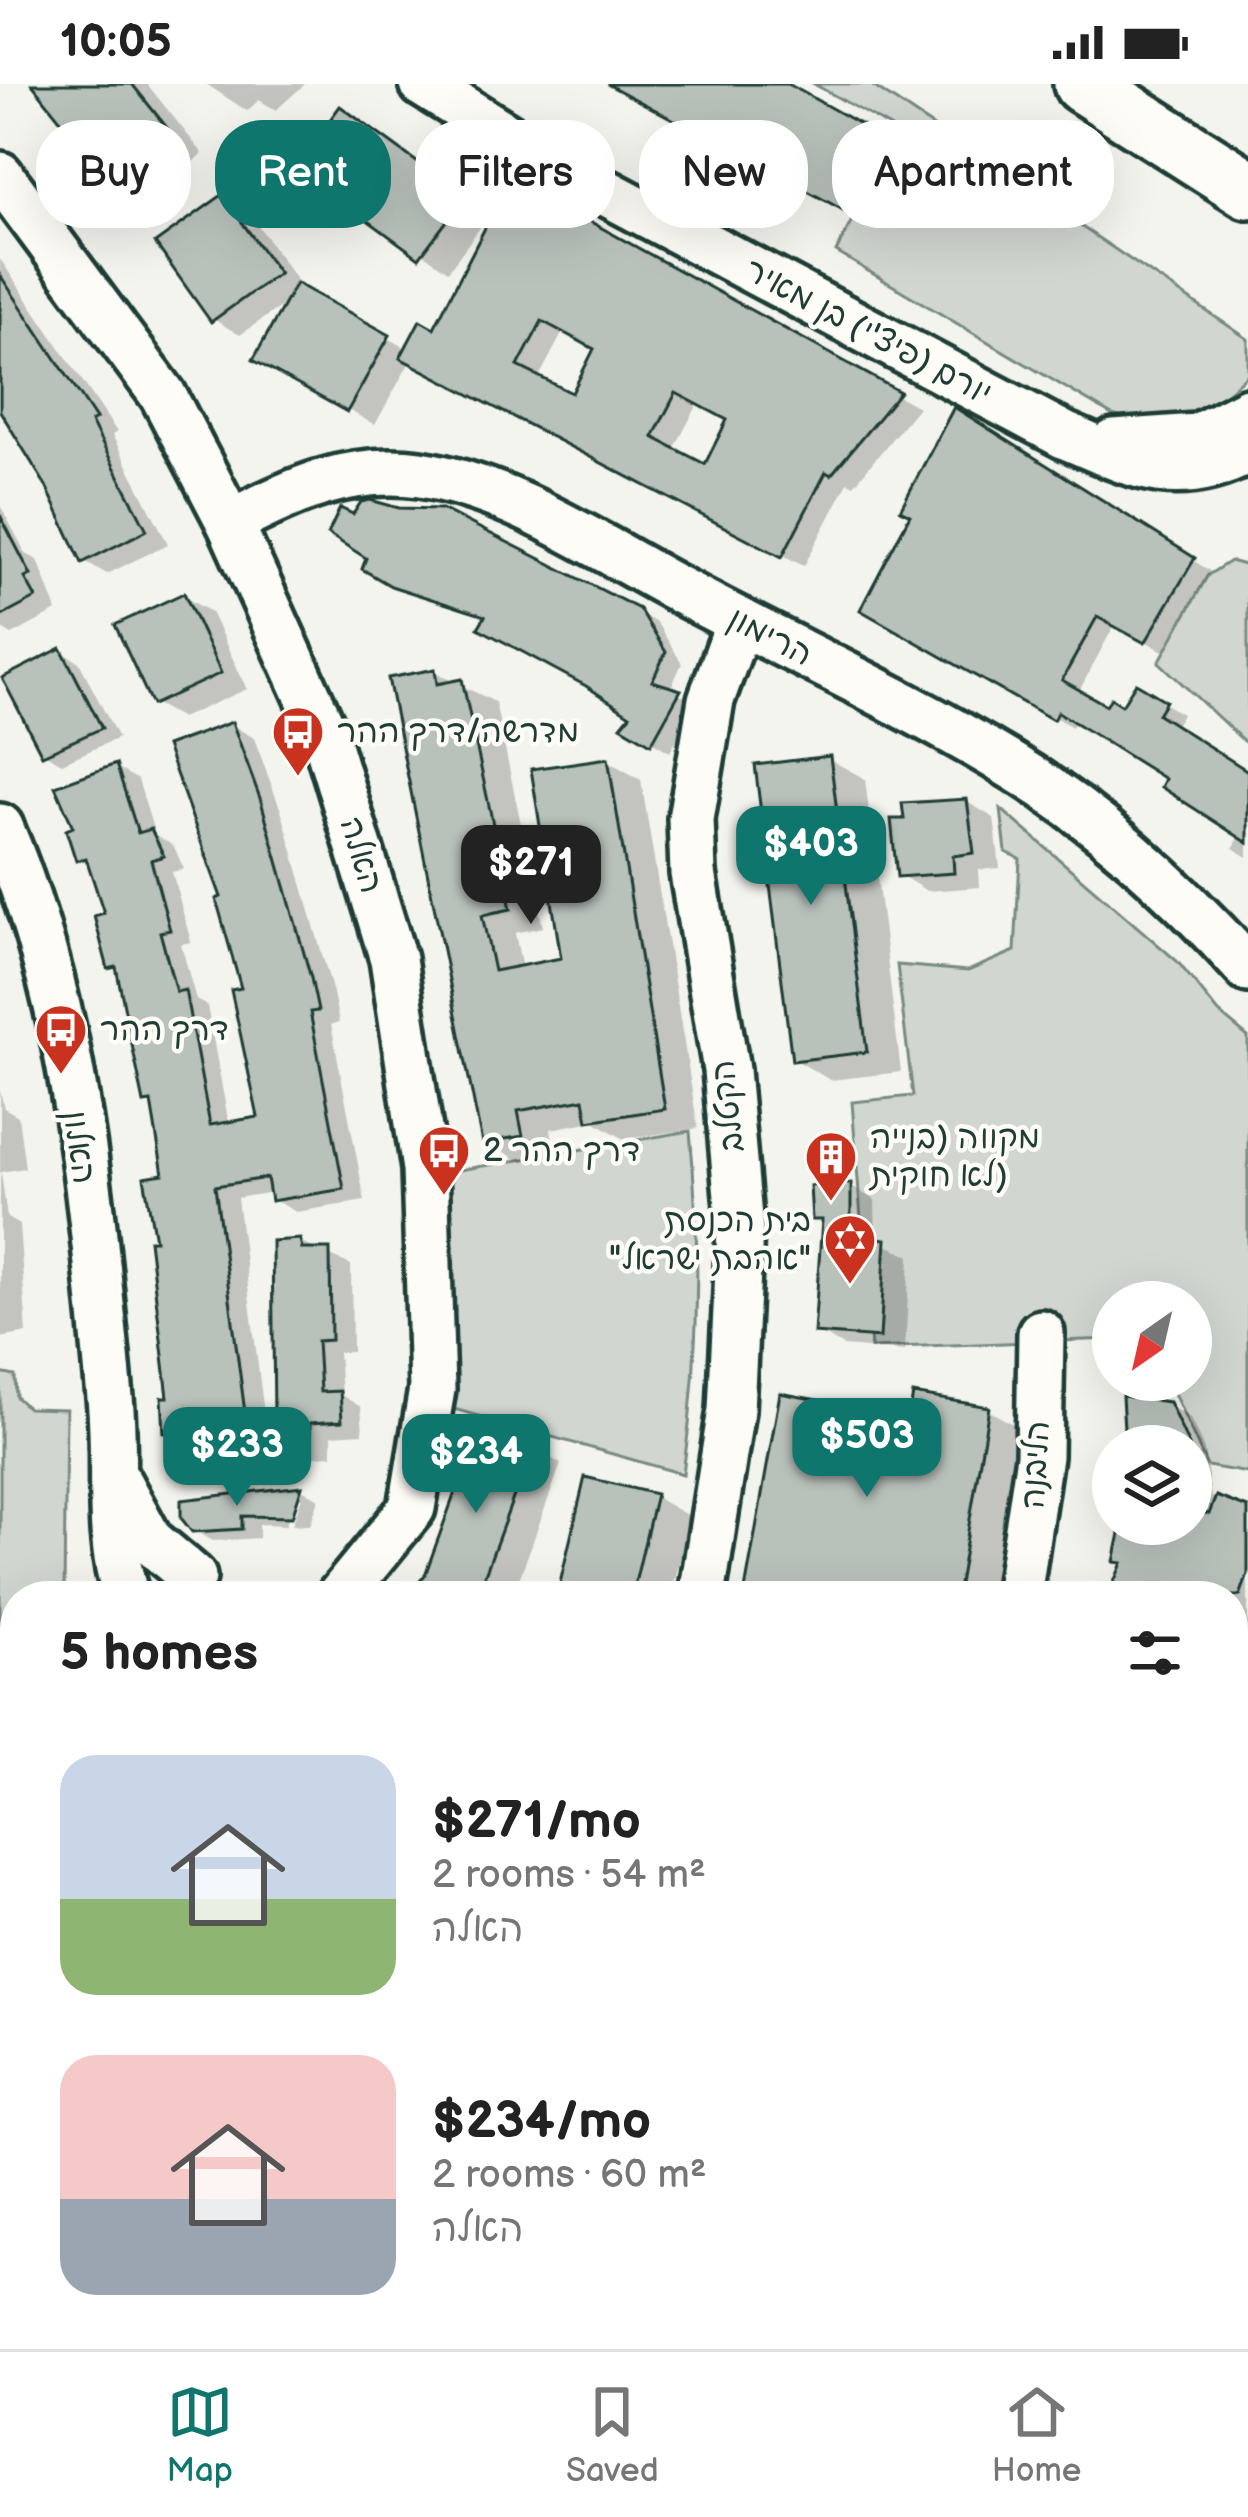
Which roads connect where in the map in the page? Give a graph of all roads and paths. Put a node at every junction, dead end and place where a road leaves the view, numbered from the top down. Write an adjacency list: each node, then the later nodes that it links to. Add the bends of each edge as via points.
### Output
1 (423, 84): 6 (street, יורם (פיצ'י) בן מאיר, via 545,160)
2 (1083, 84): 4 (main road)
3 (0, 175): 8 (street, האלה, via 163,395)
4 (1238, 178)
5 (1248, 411): 6 (street, יורם (פיצ'י) בן מאיר, via 1198,437 1162,444)
6 (1064, 435): 7 (street, יורם (פיצ'י) בן מאיר, via 1173,473)
7 (1248, 452)
8 (230, 523): 9 (street, הרימון, via 293,490 366,470 423,474 549,521); 16 (street, האלה, via 323,729 393,959 425,1169 431,1388 423,1456 412,1508)
9 (740, 622): 11 (street, הרימון, via 1008,763 1081,813 1190,904); 17 (street, הקטלב, via 712,700 691,819 740,1230 731,1410)
10 (0, 827): 13 (street, האלון, via 55,992 67,1054)
11 (1248, 970)
12 (1041, 1333): 18 (street, הליבנה, via 1039,1456)
13 (115, 1475): 14 (street, האלון, via 112,1554); 15 (street, האלון, via 150,1541)
14 (121, 1581)
15 (201, 1581)
16 (352, 1581)
17 (705, 1581)
18 (1020, 1581)

